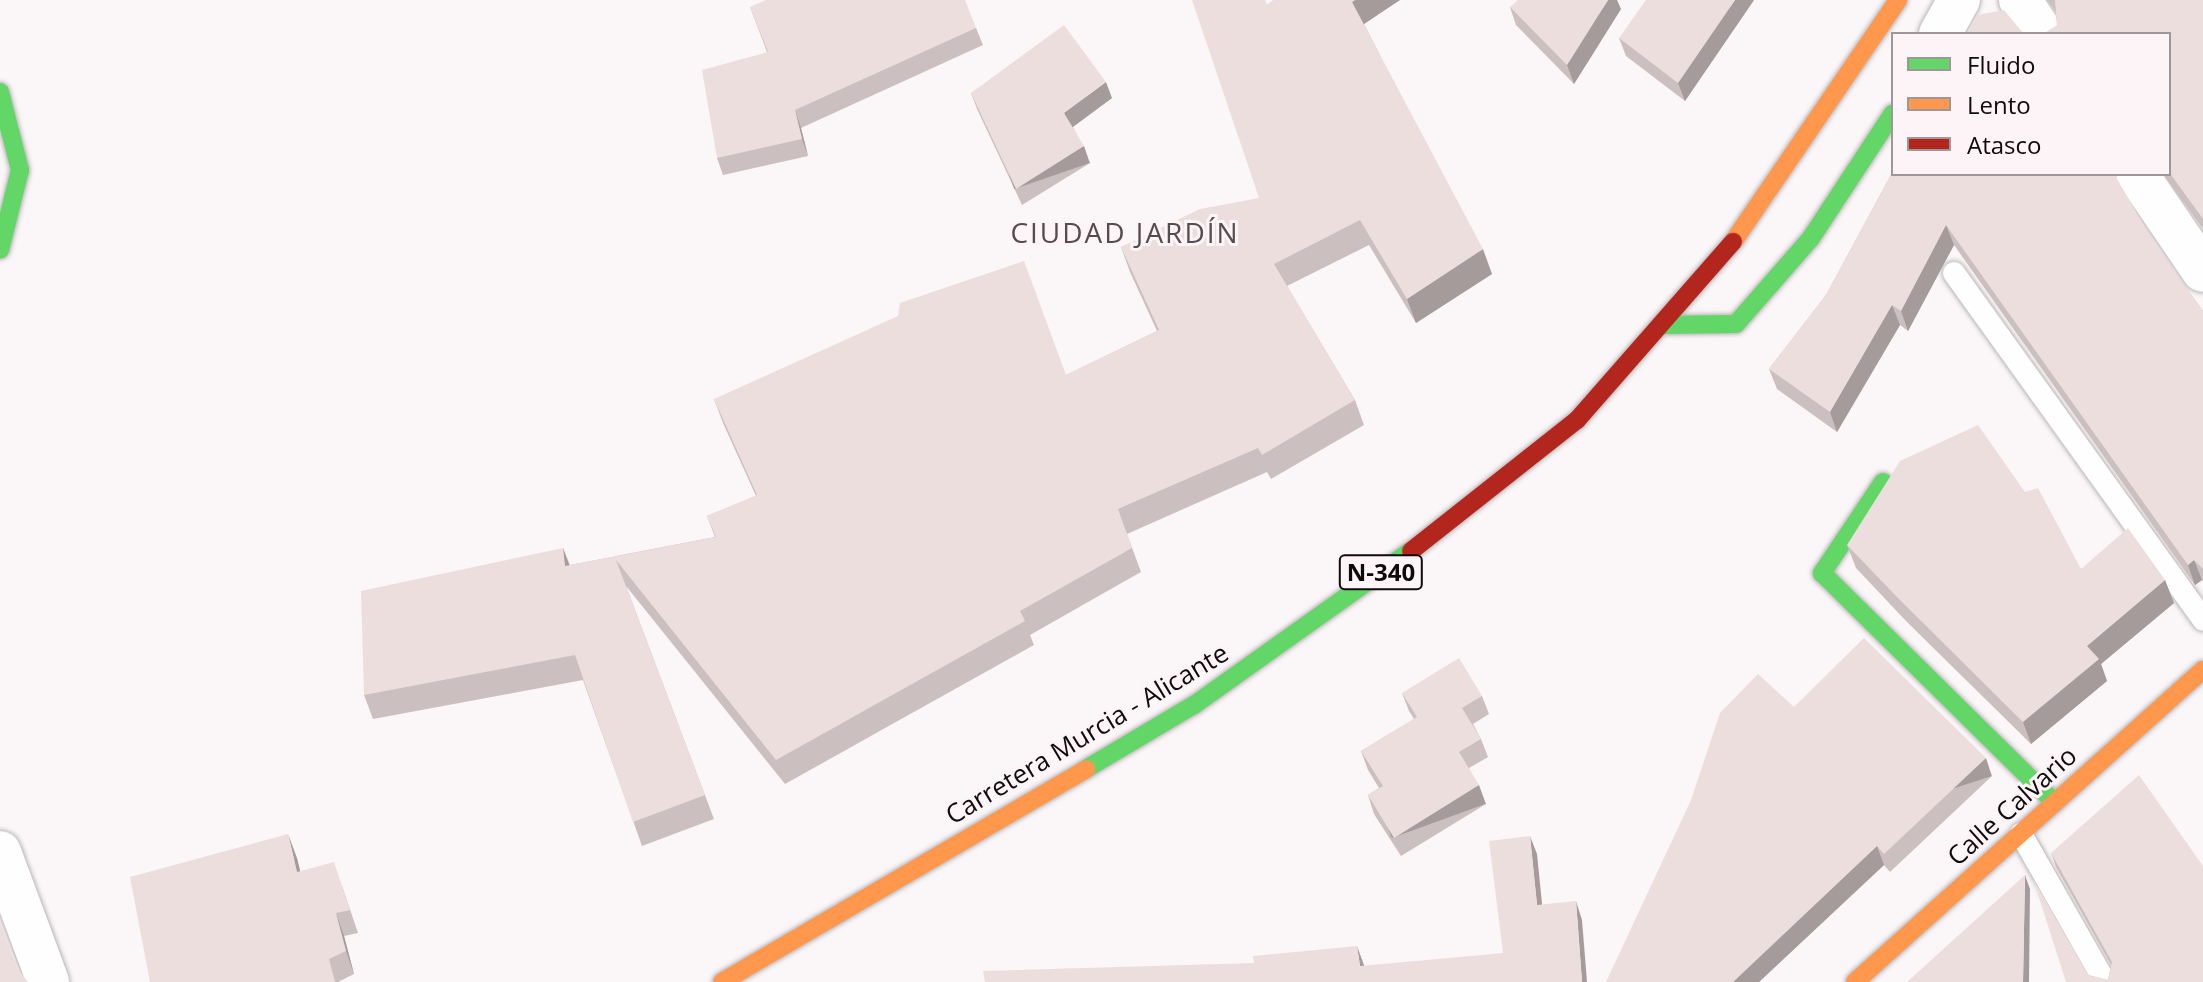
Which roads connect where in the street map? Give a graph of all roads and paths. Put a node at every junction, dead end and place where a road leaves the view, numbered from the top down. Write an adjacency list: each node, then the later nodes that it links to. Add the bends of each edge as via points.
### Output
1 (1898, 0): 12 (main road, Carretera Murcia - Alicante / N-340, via 1725,253)
2 (1959, 0): 4 (street)
3 (2020, 0): 5 (street)
4 (1941, 32)
5 (2042, 32)
6 (0, 92): 9 (main road, via 20,170)
7 (1891, 116): 12 (main road, via 1811,238 1736,324)
8 (2138, 176): 10 (street)
9 (0, 250)
10 (2203, 271)
11 (1954, 273): 14 (lane)
12 (1661, 325): 20 (main road, Carretera Murcia - Alicante / N-340, via 1577,420 1458,517 1194,705)
13 (1883, 482): 16 (main road, via 1822,573)
14 (2203, 620)
15 (2203, 670): 16 (main road, Calle Calvario)
16 (2055, 803): 17 (main road, Calle Calvario)
17 (2021, 834): 21 (main road, Calle Calvario); 22 (lane)
18 (0, 852): 19 (street)
19 (48, 982)
20 (722, 982)
21 (1855, 982)
22 (2105, 982)

